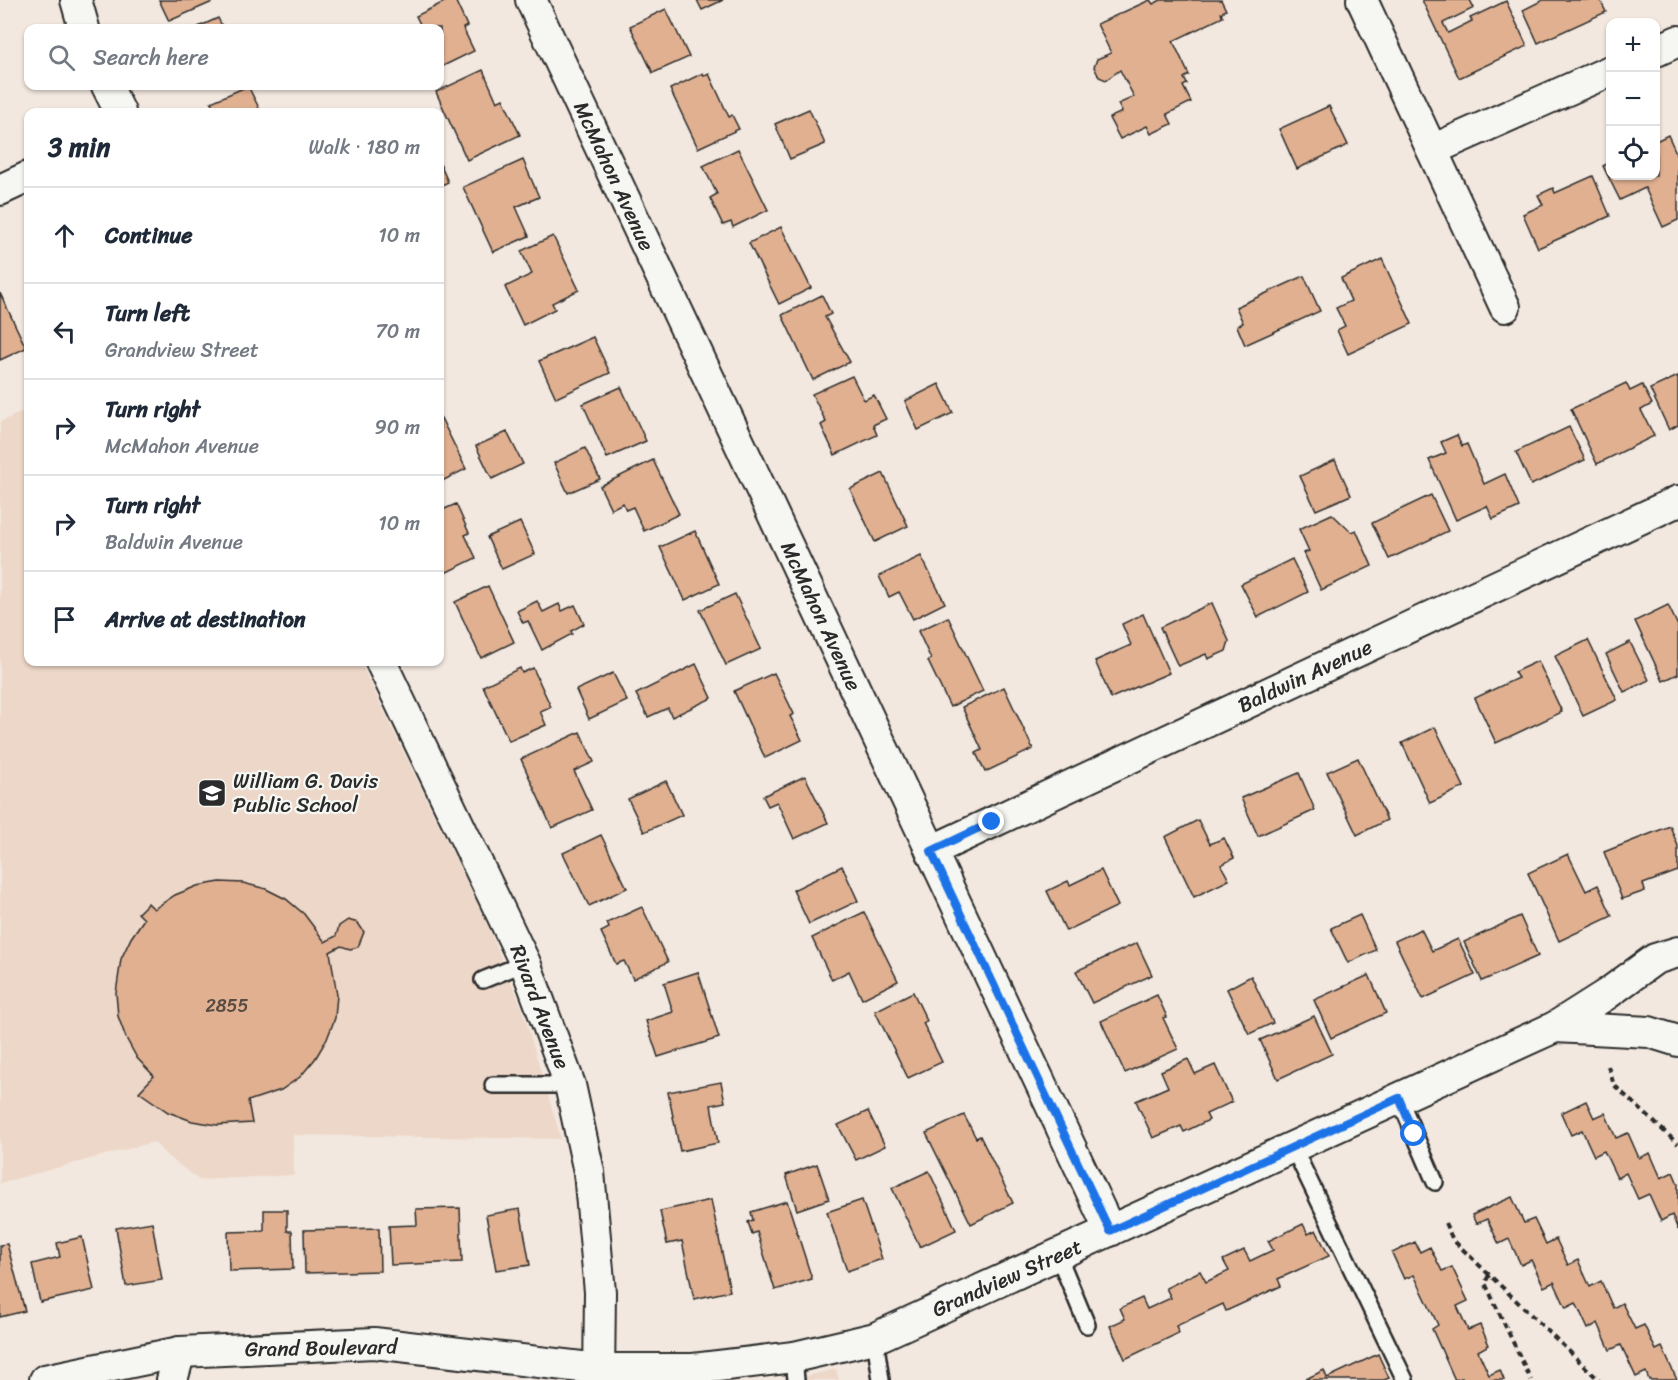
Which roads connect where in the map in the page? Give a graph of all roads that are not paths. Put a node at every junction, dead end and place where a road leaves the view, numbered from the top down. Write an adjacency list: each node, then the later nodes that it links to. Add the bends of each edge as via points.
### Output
1 (76, 0): 4 (street)
2 (531, 0): 16 (street, McMahon Avenue)
3 (1362, 0): 10 (street)
4 (83, 24)
5 (1678, 41): 6 (street)
6 (1660, 49)
7 (1609, 72): 10 (street)
8 (109, 90): 9 (street)
9 (118, 108)
10 (1432, 150): 13 (street)
11 (24, 179): 12 (street)
12 (0, 190)
13 (1505, 307)
14 (1678, 501): 16 (street, Baldwin Avenue)
15 (383, 666): 18 (street, Rivard Avenue)
16 (931, 851): 27 (street, McMahon Avenue)
17 (1678, 952): 20 (street, Grandview Street, via 1655,959)
18 (525, 963): 19 (lane); 23 (street, Rivard Avenue)
19 (483, 980)
20 (1555, 1027): 21 (street, Grandview Street, via 1649,1032); 24 (street, Grandview Street)
21 (1678, 1041)
22 (493, 1085): 23 (lane)
23 (570, 1085): 33 (street, Rivard Avenue, via 589,1172 600,1292)
24 (1399, 1098): 25 (street, Grandview Street); 26 (lane)
25 (1293, 1147): 27 (street, Grandview Street); 36 (lane)
26 (1435, 1182)
27 (1110, 1231): 28 (street, Grandview Street)
28 (1058, 1255): 29 (lane); 30 (street, Grandview Street)
29 (1087, 1325)
30 (875, 1338): 32 (street, Grandview Street); 35 (lane)
31 (176, 1366): 33 (street, Grand Boulevard, via 374,1343); 34 (street, Grand Boulevard)
32 (795, 1368): 33 (street, Grandview Street)
33 (599, 1374)
34 (45, 1380)
35 (881, 1380)
36 (1405, 1380)

